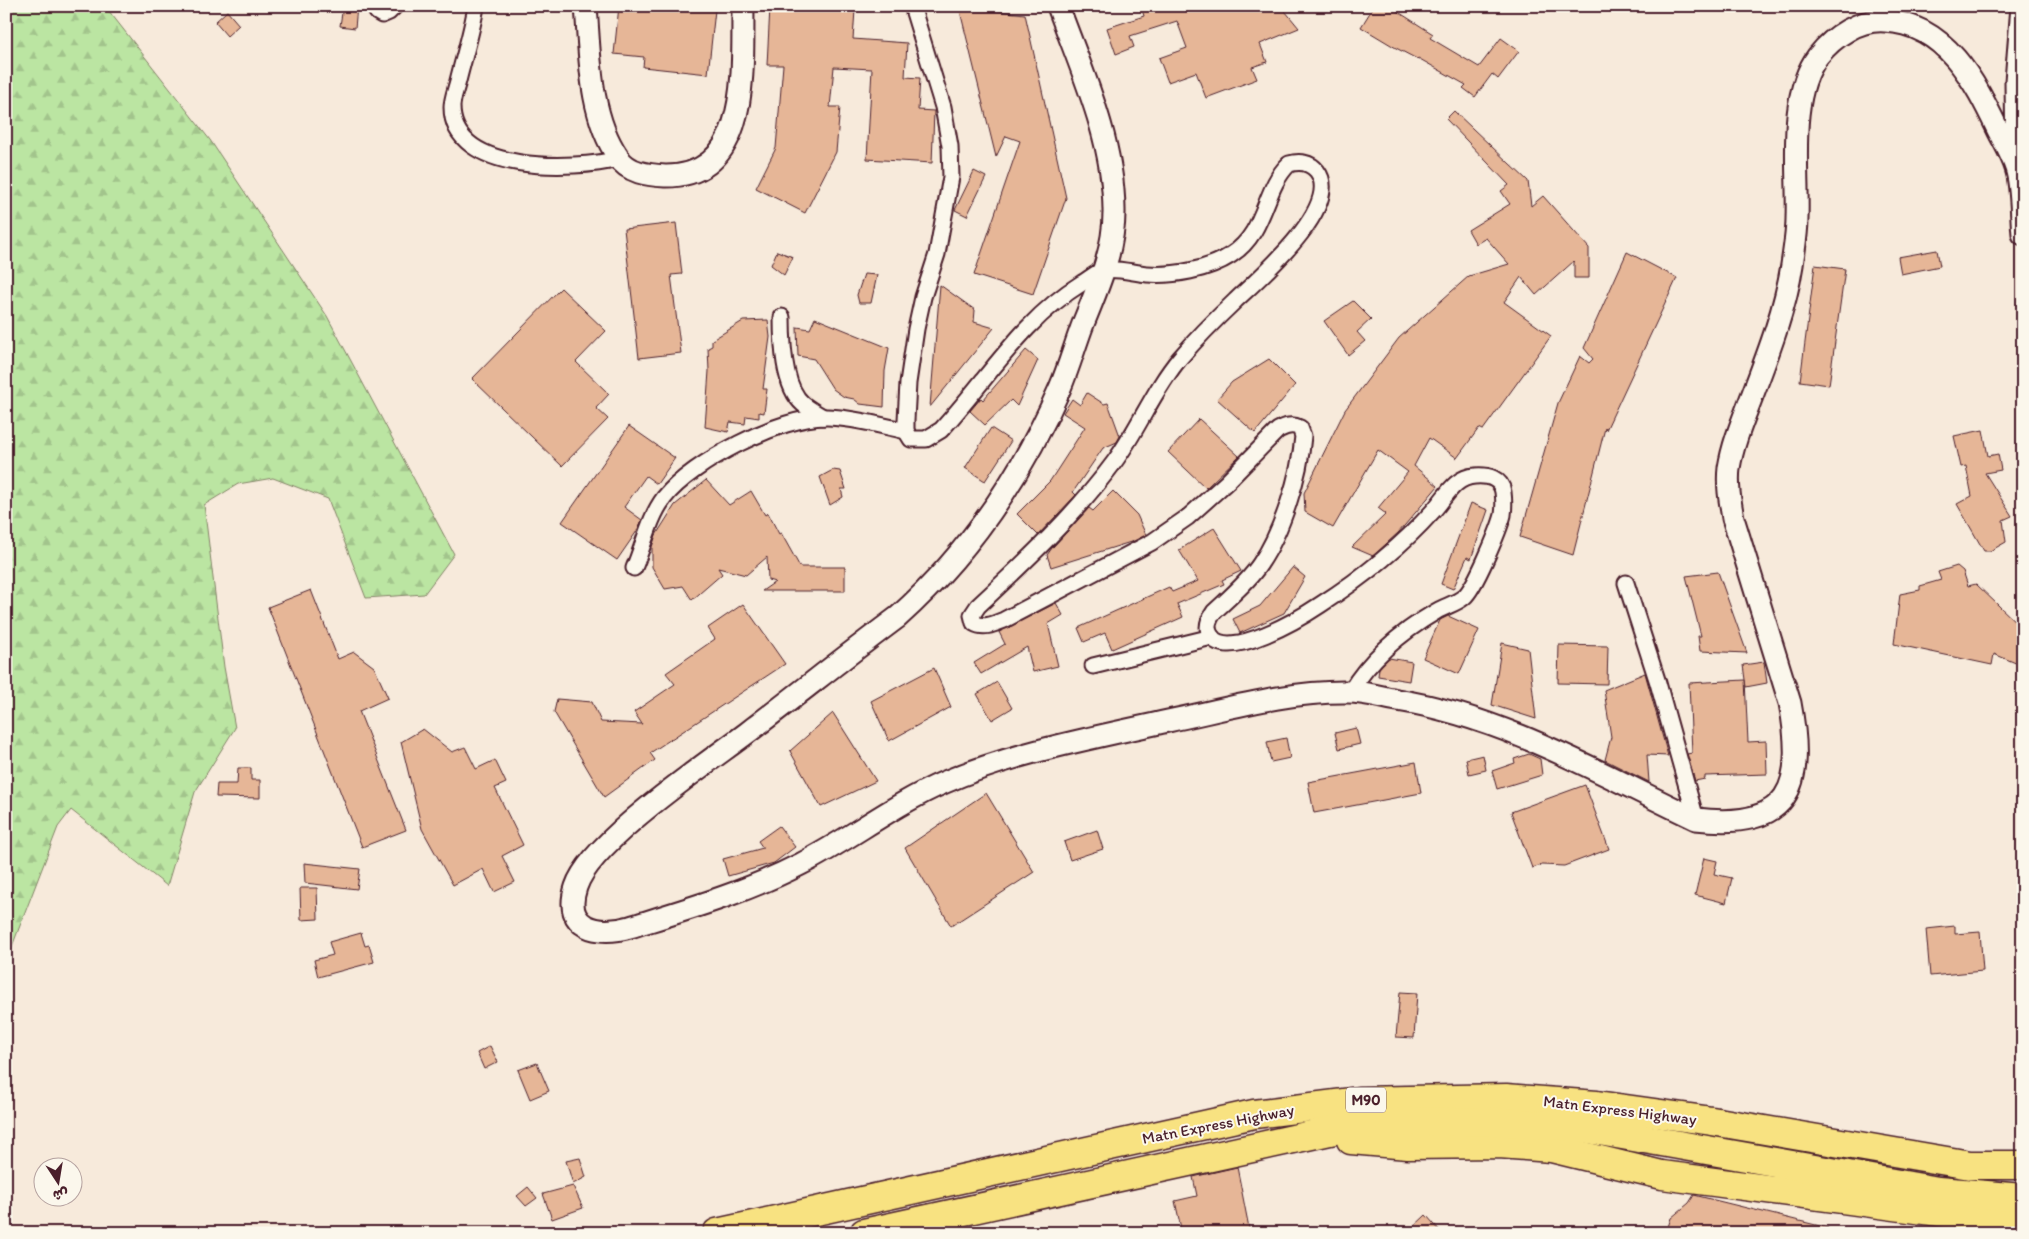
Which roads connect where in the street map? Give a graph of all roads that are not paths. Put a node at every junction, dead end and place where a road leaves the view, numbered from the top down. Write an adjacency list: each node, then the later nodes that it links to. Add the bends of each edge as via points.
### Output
1 (374, 6): 2 (street, via 382,15)
2 (395, 6)
3 (476, 6): 9 (street, via 452,106 459,132 467,143 507,160 540,165 597,164)
4 (586, 6): 9 (street, via 597,102 605,135)
5 (743, 6): 9 (street, via 742,67 736,116 728,142 715,159 702,169 678,176 636,172)
6 (912, 6): 15 (street, via 942,107 950,146 951,177 938,245 916,329 908,383)
7 (1058, 6): 12 (street, via 1101,124 1109,159 1114,233)
8 (2022, 6): 10 (street, via 2016,80)
9 (619, 159)
10 (2017, 169): 11 (street); 21 (street, via 1967,72 1939,40 1921,29 1900,21 1872,20 1851,28 1817,57 1804,82 1799,112 1797,220 1792,266 1769,350 1734,443 1728,492 1733,518 1790,703 1797,756 1787,796 1770,811 1752,819 1725,822)
11 (2023, 234)
12 (1104, 270): 15 (street, via 1037,316 934,436 912,439); 18 (street, via 1156,275 1182,273 1231,255 1261,222 1278,178 1289,164 1308,164 1319,175 1318,207 1294,242 1179,360 1131,438 1099,482 1030,558 972,615 977,626 991,626 1152,542 1188,517 1278,430 1294,425 1300,428 1302,448 1281,520 1260,564 1208,620 1207,629); 20 (street, via 1060,388 1034,442 1000,499 933,586 898,617 629,824 581,875 573,901 575,913 592,931 615,931 694,907 775,877 806,862 906,801 985,767 1065,745 1230,708 1301,696)
13 (782, 317): 14 (street, via 782,349 793,392 802,403)
14 (823, 417): 15 (street); 16 (street, via 778,427 698,467 663,499)
15 (906, 431)
16 (634, 568)
17 (1626, 583): 21 (street)
18 (1212, 638): 19 (street); 20 (street, via 1220,642 1245,641 1297,620 1374,568 1425,520 1456,483 1481,475 1499,481 1503,487 1503,515 1464,597 1397,638 1368,665)
19 (1093, 666)
20 (1350, 692): 21 (street, via 1406,701 1490,723)
21 (1696, 819)
22 (1307, 1136): 24 (highway, Matn Express Highway / M90, via 1348,1127 1408,1122 1486,1121 1577,1127 1938,1191); 25 (highway, via 1408,1144 1499,1144 1551,1148 1662,1176); 27 (highway, Matn Express Highway / M90)
23 (2018, 1162): 26 (highway, Matn Express Highway / M90, via 1970,1165 1597,1105 1506,1098 1360,1101 1254,1114)
24 (2023, 1198)
25 (2023, 1221)
26 (717, 1233)
27 (864, 1233)

